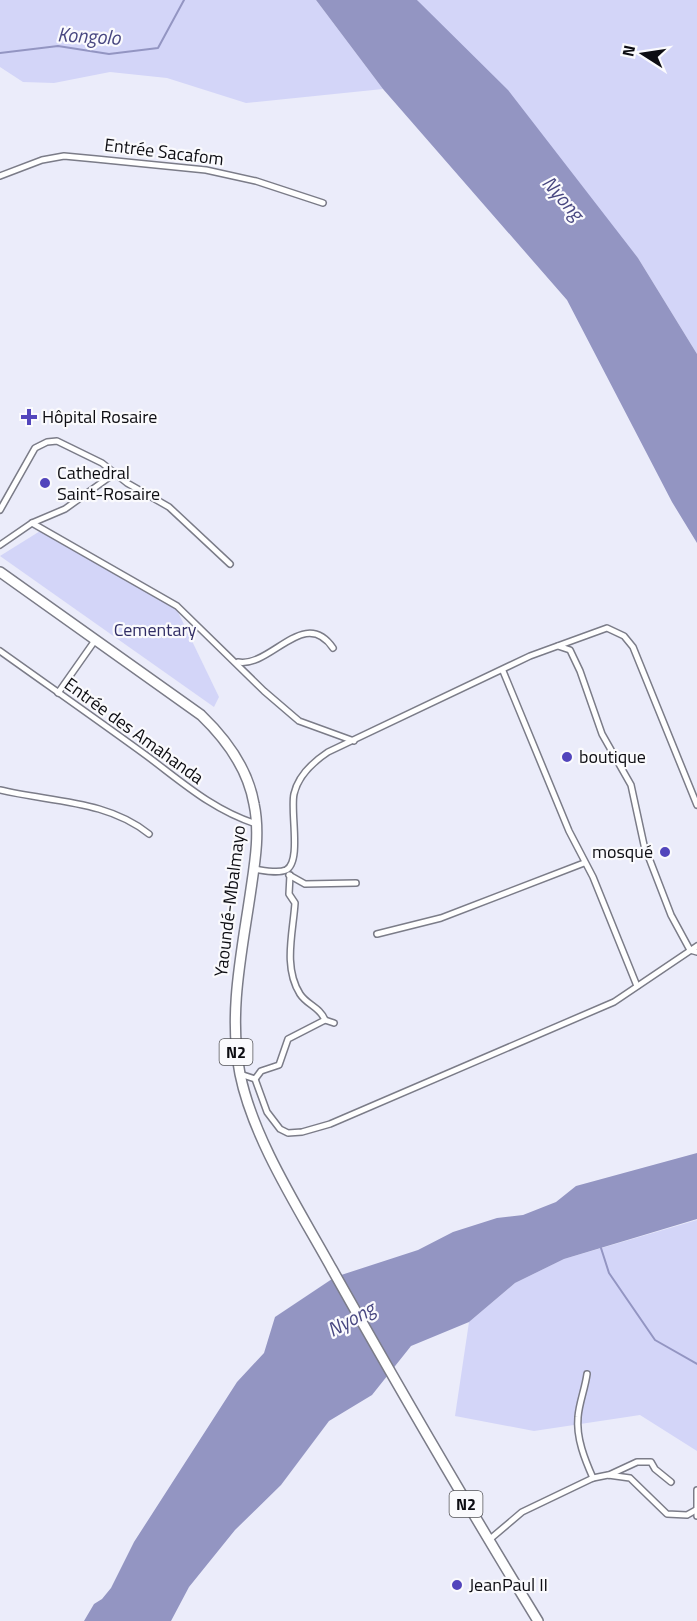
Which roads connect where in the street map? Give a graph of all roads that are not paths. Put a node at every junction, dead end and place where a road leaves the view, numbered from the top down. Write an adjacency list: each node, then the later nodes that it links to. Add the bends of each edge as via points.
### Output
1 (0, 176): 2 (street, Entrée Sacafom, via 64,156 206,170)
2 (323, 203)
3 (115, 473): 4 (street, via 66,445 46,442 35,448); 5 (street, via 65,509); 7 (street, via 168,507)
4 (0, 510)
5 (32, 523): 6 (street); 13 (street, via 177,606)
6 (0, 545)
7 (230, 564)
8 (0, 572): 9 (highway, Yaoundé-Mbalmayo / N2)
9 (96, 639): 15 (street); 19 (highway, Yaoundé-Mbalmayo / N2, via 218,731 243,769 255,804)
10 (558, 646): 14 (street); 18 (street, via 602,628 624,636 639,661); 28 (street, via 570,650 602,734 631,785 644,846 671,915)
11 (333, 648): 13 (street, via 321,636 306,633 250,664)
12 (0, 651): 15 (street, Entrée des Amahanda)
13 (236, 661): 16 (street, via 299,721)
14 (503, 671): 16 (street); 21 (street)
15 (58, 693): 19 (street, Entrée des Amahanda, via 204,800)
16 (354, 741): 23 (street, via 316,760 298,783 292,802 295,855 291,866)
17 (0, 790): 20 (street, via 96,807)
18 (697, 805)
19 (256, 824): 22 (highway, Yaoundé-Mbalmayo / N2)
20 (149, 834)
21 (584, 863): 26 (street, via 441,918); 30 (street)
22 (254, 869): 23 (street); 33 (highway, Yaoundé-Mbalmayo / N2, via 234,1013)
23 (283, 871): 24 (street)
24 (290, 875): 25 (street, via 305,884); 31 (street, via 290,894 295,903 290,975 302,997 321,1011)
25 (356, 883)
26 (377, 934)
27 (697, 946): 28 (street)
28 (690, 950): 29 (street); 30 (street)
29 (697, 952)
30 (637, 986): 34 (street, via 614,1002 550,1030 330,1124 302,1132 285,1132 273,1123)
31 (325, 1020): 32 (street); 34 (street, via 288,1039 279,1065 261,1071)
32 (334, 1023)
33 (240, 1074): 34 (street); 41 (highway, Yaoundé-Mbalmayo / N2, via 252,1117 328,1261)
34 (255, 1079)
35 (587, 1374): 37 (street, via 578,1416 585,1458)
36 (608, 1475): 37 (street); 38 (street, via 645,1461); 40 (street, via 630,1478 667,1514)
37 (593, 1478): 41 (street, via 522,1512)
38 (671, 1482)
39 (697, 1490): 40 (street)
40 (696, 1513)
41 (488, 1541): 42 (highway, N2)
42 (538, 1621)

